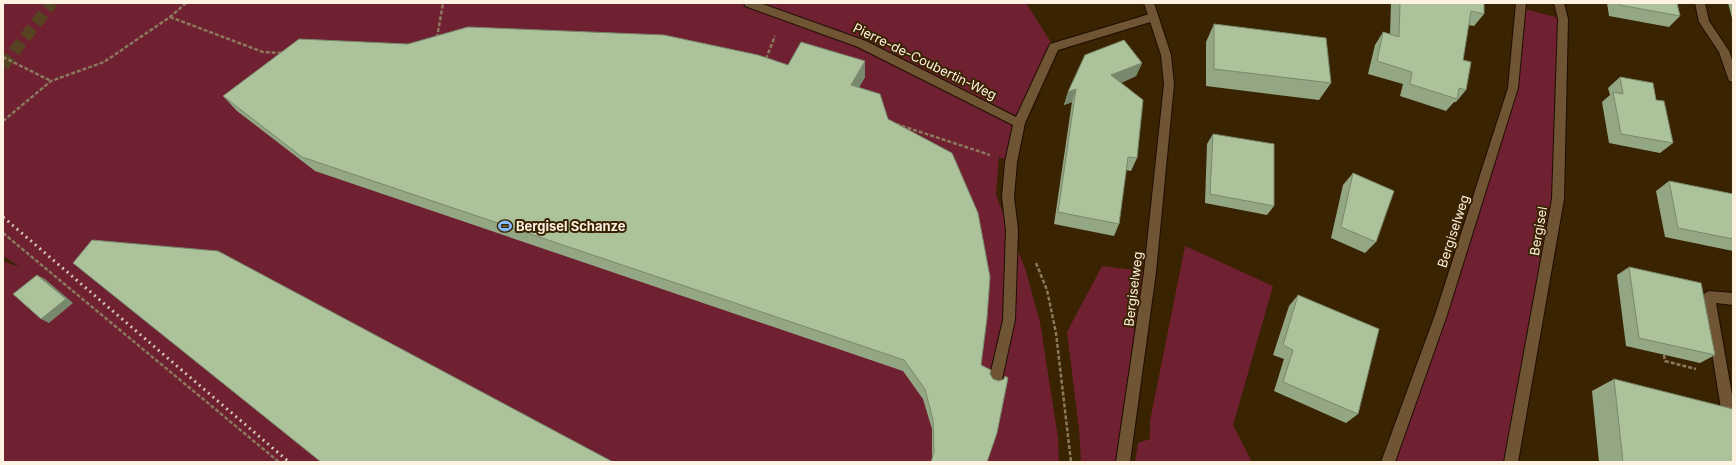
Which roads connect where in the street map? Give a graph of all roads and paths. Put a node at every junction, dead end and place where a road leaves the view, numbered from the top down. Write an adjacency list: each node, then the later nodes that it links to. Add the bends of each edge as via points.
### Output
1 (186, 3): 9 (path)
2 (443, 3): 11 (path)
3 (749, 3): 8 (street, Pierre-de-Coubertin-Weg)
4 (1149, 3): 10 (street, Bergiselweg)
5 (1521, 3): 31 (street, Bergiselweg, via 1513,88 1441,314)
6 (1559, 3): 32 (street, Bergisel, via 1562,19 1558,199)
7 (1700, 3): 15 (street, via 1704,22 1724,51)
8 (784, 15): 14 (path); 19 (street, Pierre-de-Coubertin-Weg, via 862,44)
9 (170, 17): 12 (path, via 263,52); 16 (path, via 104,62)
10 (1153, 17): 19 (street, via 1054,47); 30 (street, Bergiselweg, via 1166,55 1170,84 1150,272)
11 (437, 38)
12 (284, 53)
13 (3, 57): 16 (path)
14 (764, 64)
15 (1733, 78)
16 (51, 81): 17 (path)
17 (3, 121)
18 (891, 122): 20 (path)
19 (1019, 123): 20 (street)
20 (1011, 162): 26 (street, via 1008,197 1012,230 1009,320)
21 (3, 233): 28 (path)
22 (1035, 262): 29 (path, via 1044,280 1058,337)
23 (1733, 299): 25 (street, via 1709,297)
24 (1664, 354): 25 (path, via 1665,362)
25 (1722, 375): 27 (street)
26 (995, 384)
27 (1733, 440)
28 (280, 462)
29 (1071, 462)
30 (1123, 462)
31 (1388, 462)
32 (1511, 462)

